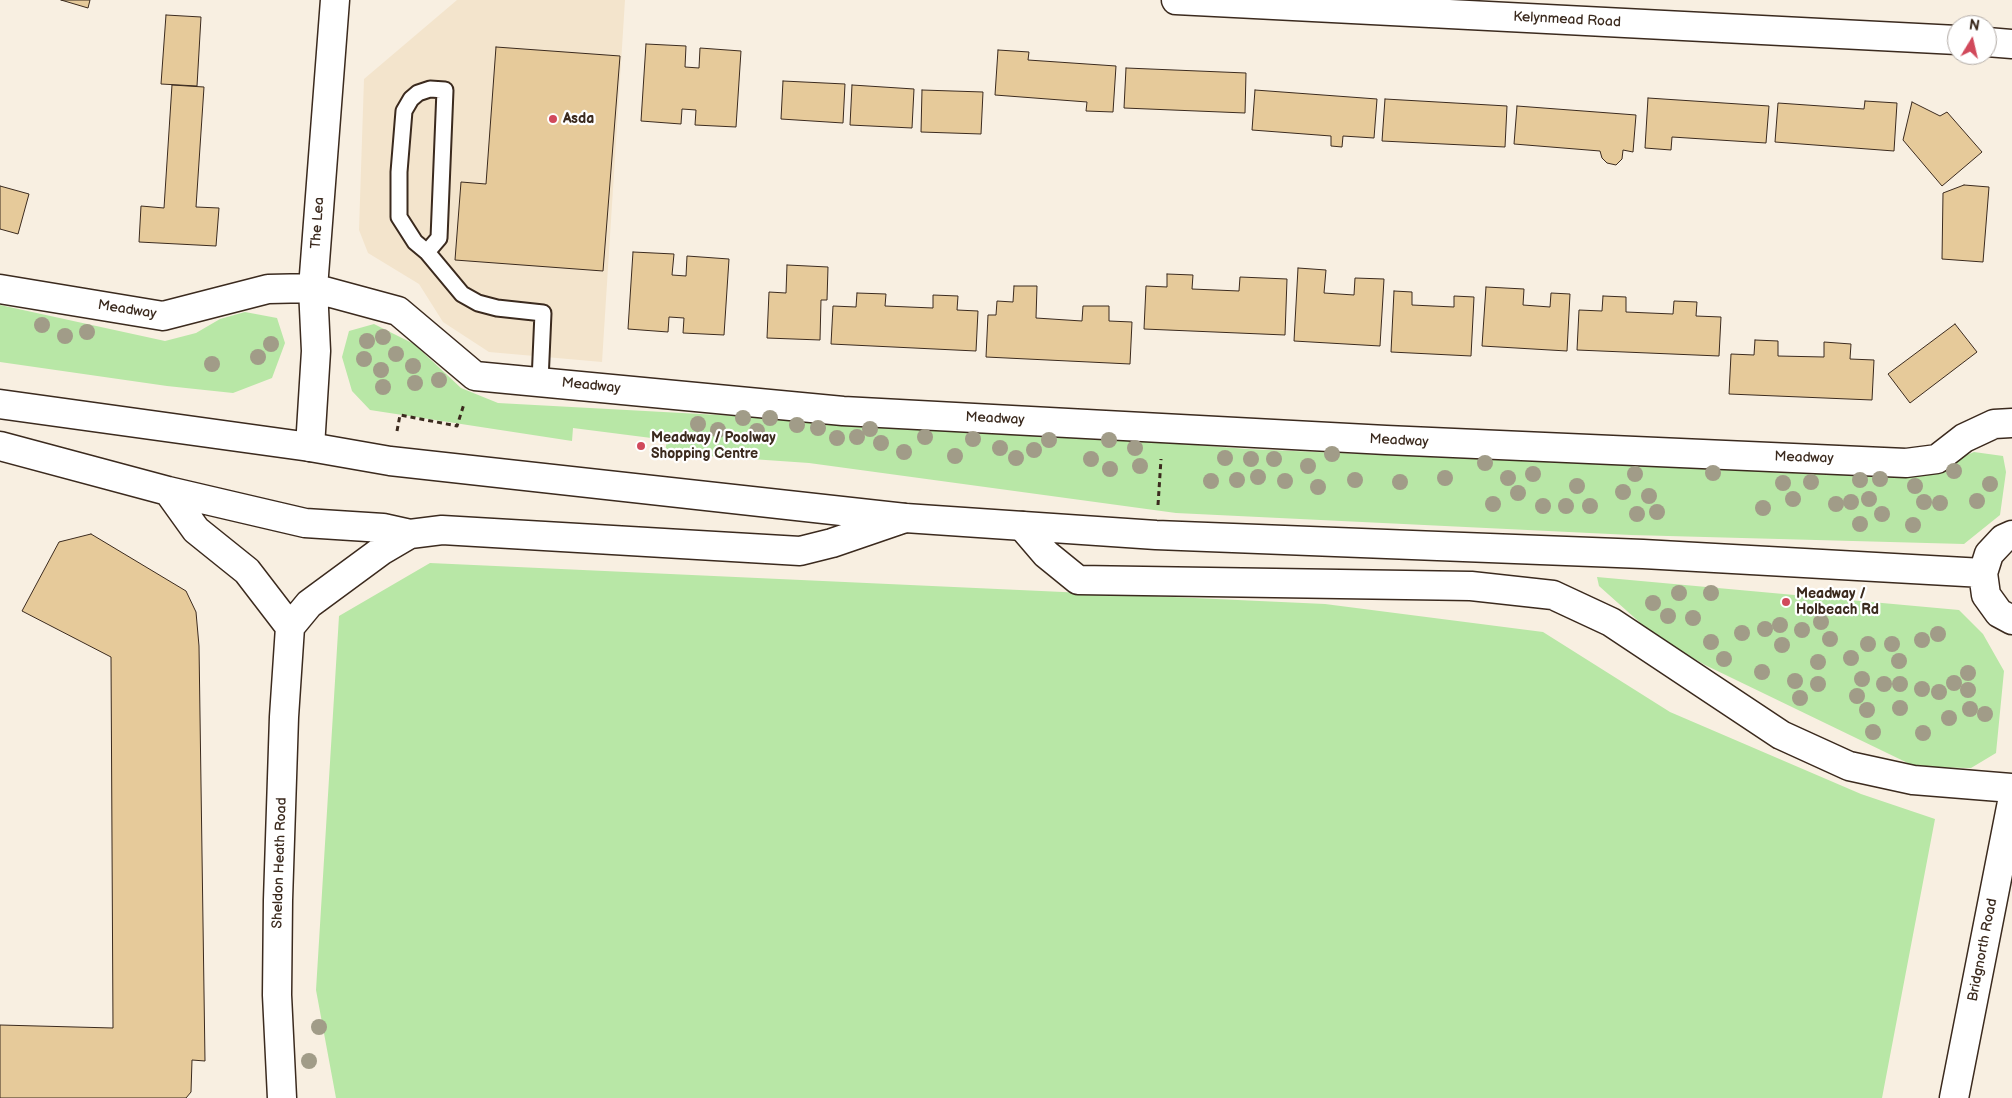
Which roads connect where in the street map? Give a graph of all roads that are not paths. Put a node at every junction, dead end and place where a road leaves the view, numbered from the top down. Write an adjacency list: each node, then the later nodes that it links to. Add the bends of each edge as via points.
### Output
1 (335, 0): 7 (street, The Lea)
2 (1176, 0): 3 (street, Kelynmead Road)
3 (1947, 39)
4 (1997, 43): 5 (street)
5 (2012, 44)
6 (427, 252): 6 (lane, via 415,242 399,217 399,172 404,111 418,93 430,89 445,90 439,238); 9 (lane, via 462,294 478,303 543,313)
7 (313, 288): 8 (street, Meadway, via 268,289 162,316); 9 (street, Meadway, via 398,311 475,376); 13 (street, The Lea, via 316,351)
8 (0, 289)
9 (540, 381): 11 (street, Meadway, via 853,411 1386,440 1906,463 1936,459 1964,438 1994,424)
10 (0, 404): 13 (street)
11 (2012, 423)
12 (0, 446): 14 (street)
13 (310, 447): 15 (street, via 390,461)
14 (168, 491): 17 (street, via 305,523 383,528); 21 (street, via 196,530 247,571)
15 (905, 518): 16 (street); 17 (street, via 832,544 800,551 442,530)
16 (1022, 526): 19 (street); 22 (street, via 1046,554 1078,580 1471,586 1553,595 1611,622 1781,735 1849,766 1913,780)
17 (410, 534): 21 (street, via 381,551 309,604)
18 (2012, 535): 19 (street, via 2003,538 1989,554)
19 (1983, 573): 20 (street, via 1986,595 1998,613)
20 (2012, 620)
21 (290, 627): 24 (street, Sheldon Heath Road, via 284,717 276,995)
22 (2012, 788)
23 (2012, 802): 25 (street, Bridgnorth Road)
24 (282, 1098)
25 (1954, 1098)

